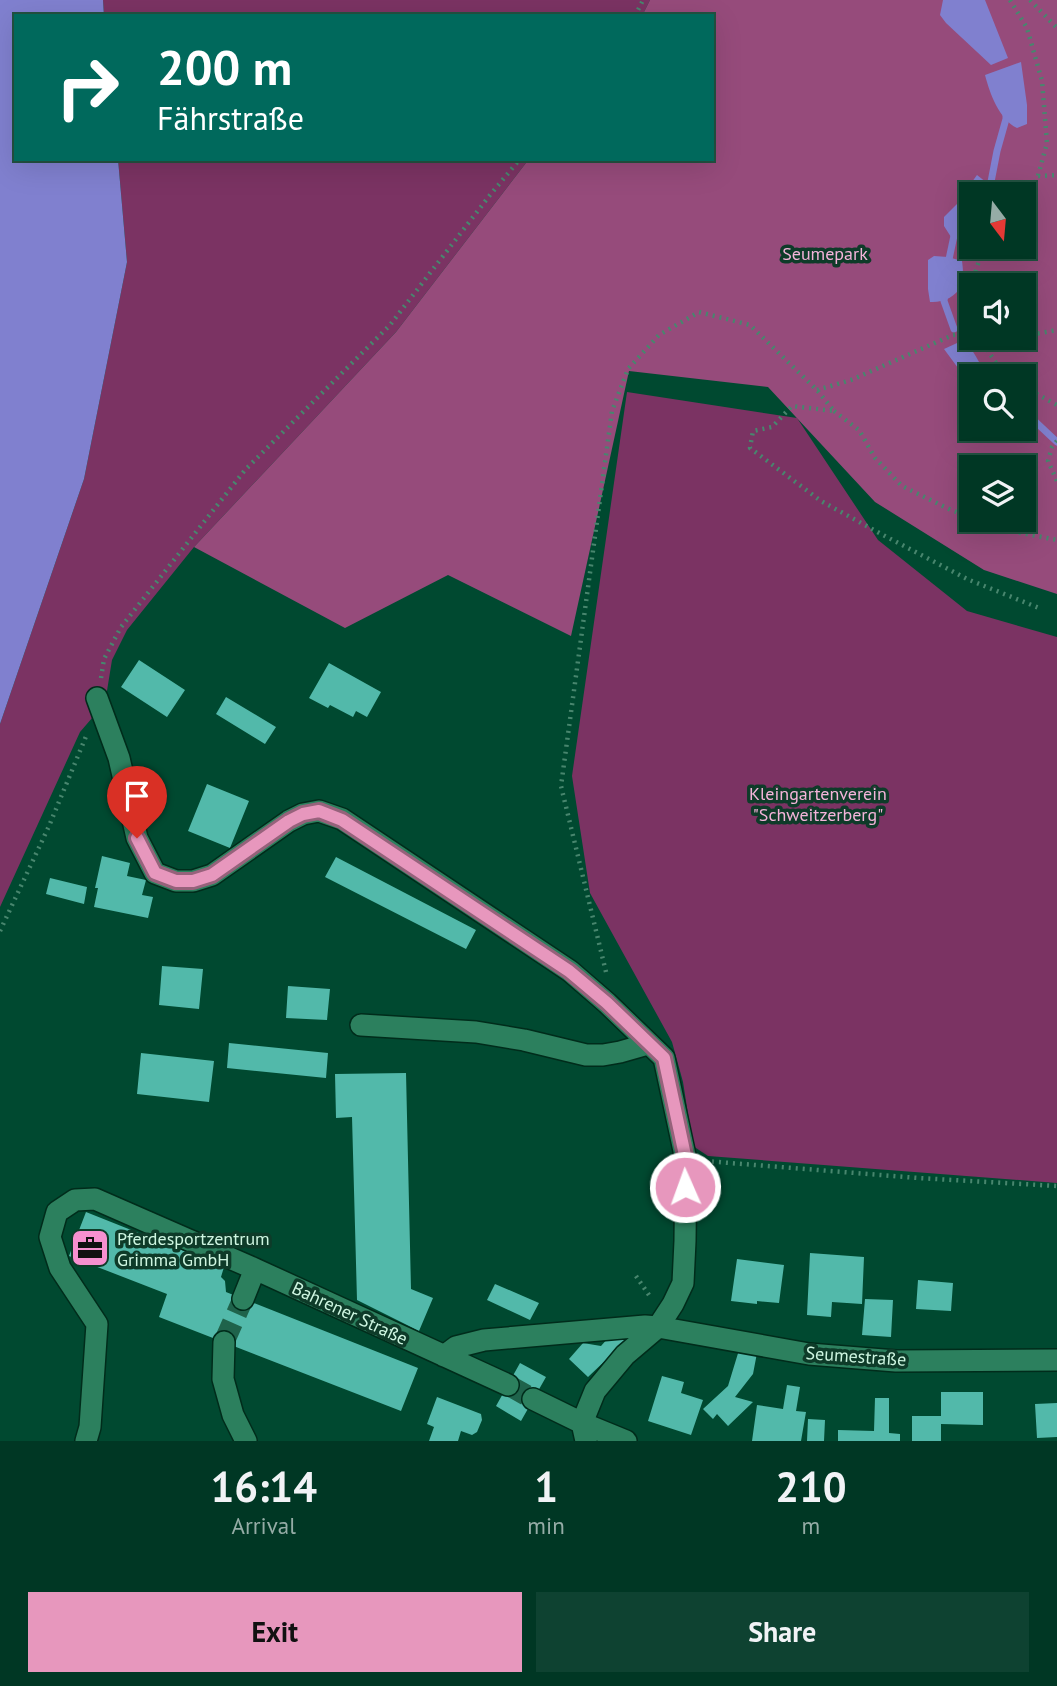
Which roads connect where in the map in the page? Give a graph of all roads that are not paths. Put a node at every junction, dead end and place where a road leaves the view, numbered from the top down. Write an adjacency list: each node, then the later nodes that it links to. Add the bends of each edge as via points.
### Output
1 (97, 698): 3 (street, via 119,758 137,838 155,873 176,881 212,875 289,821 319,811 342,820 569,971)
2 (361, 1025): 3 (street, via 476,1032 586,1055)
3 (648, 1044): 6 (street, via 664,1058 686,1160 683,1283)
4 (255, 1269): 5 (street); 8 (street, Bahrener Straße); 13 (street, Bahrener Straße, via 94,1199 75,1200 57,1212 50,1237 60,1268 97,1324)
5 (243, 1299)
6 (658, 1327): 8 (street, via 484,1340 456,1347); 9 (street, Seumestraße, via 809,1354 896,1361); 12 (street, via 625,1355 595,1391)
7 (224, 1342): 14 (street, via 223,1379)
8 (444, 1356): 10 (street, Bahrener Straße)
9 (1057, 1360)
10 (508, 1385)
11 (533, 1399): 12 (street)
12 (584, 1432): 15 (street)
13 (86, 1441)
14 (246, 1441)
15 (626, 1441)

